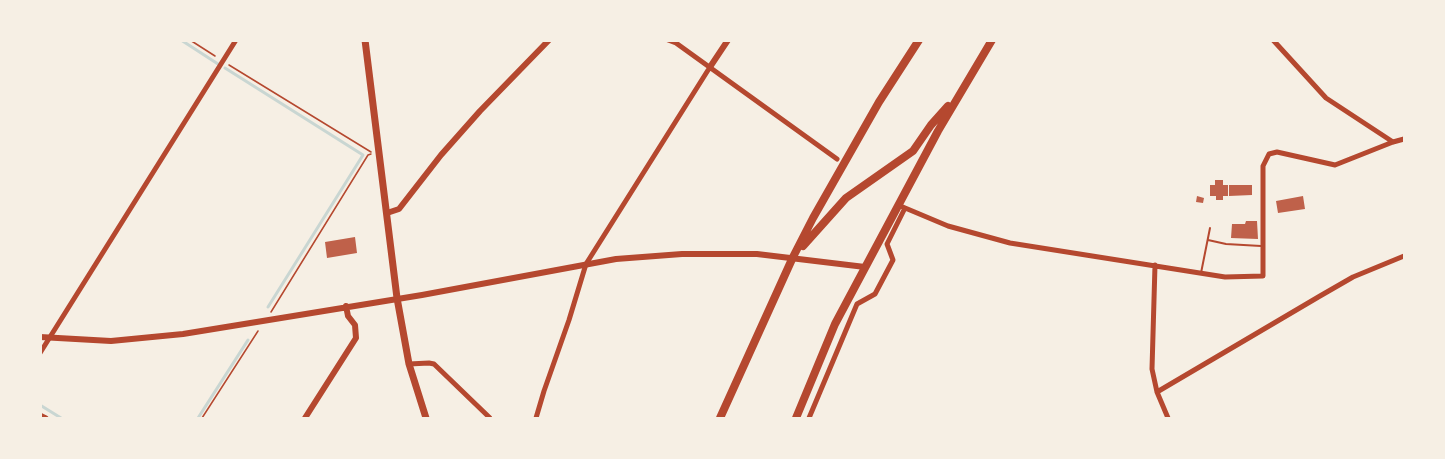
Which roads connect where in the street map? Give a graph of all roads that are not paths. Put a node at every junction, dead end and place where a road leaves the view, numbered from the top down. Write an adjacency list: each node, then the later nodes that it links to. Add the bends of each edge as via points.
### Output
1 (236, 40): 28 (street)
2 (365, 40): 15 (main road)
3 (549, 40): 15 (street, via 441,154 399,209)
4 (668, 40): 9 (street)
5 (728, 40): 9 (street)
6 (919, 40): 20 (highway, via 879,102)
7 (992, 40): 10 (highway)
8 (1273, 40): 12 (street, via 1326,98)
9 (710, 68): 13 (street); 21 (street)
10 (961, 93): 14 (highway); 20 (highway, via 913,151 846,198)
11 (1404, 139): 12 (street)
12 (1393, 142): 18 (street, via 1335,165 1277,152 1269,154 1263,166)
13 (837, 159)
14 (901, 207): 22 (street, via 948,226 1010,243); 23 (highway); 40 (street, via 886,244 893,260 875,294 857,304)
15 (387, 213): 25 (main road)
16 (1210, 228): 17 (lane)
17 (1208, 240): 18 (lane); 24 (lane)
18 (1263, 246): 24 (street, via 1263,276)
19 (1404, 256): 31 (street, via 1353,277)
20 (793, 257): 21 (street, via 690,254); 23 (street); 38 (highway)
21 (586, 264): 25 (street); 37 (street)
22 (1155, 265): 24 (street); 31 (street, via 1152,369)
23 (865, 267): 39 (highway, via 835,324)
24 (1200, 273)
25 (397, 298): 26 (street); 30 (main road)
26 (346, 306): 28 (street, via 154,338); 34 (street, via 356,338)
27 (40, 337): 28 (street)
28 (50, 339): 29 (street)
29 (40, 353)
30 (410, 364): 35 (main road); 36 (street, via 434,364)
31 (1157, 392): 41 (street)
32 (40, 415): 33 (street)
33 (46, 418)
34 (305, 418)
35 (426, 418)
36 (490, 418)
37 (536, 418)
38 (720, 418)
39 (796, 418)
40 (810, 418)
41 (1168, 418)

